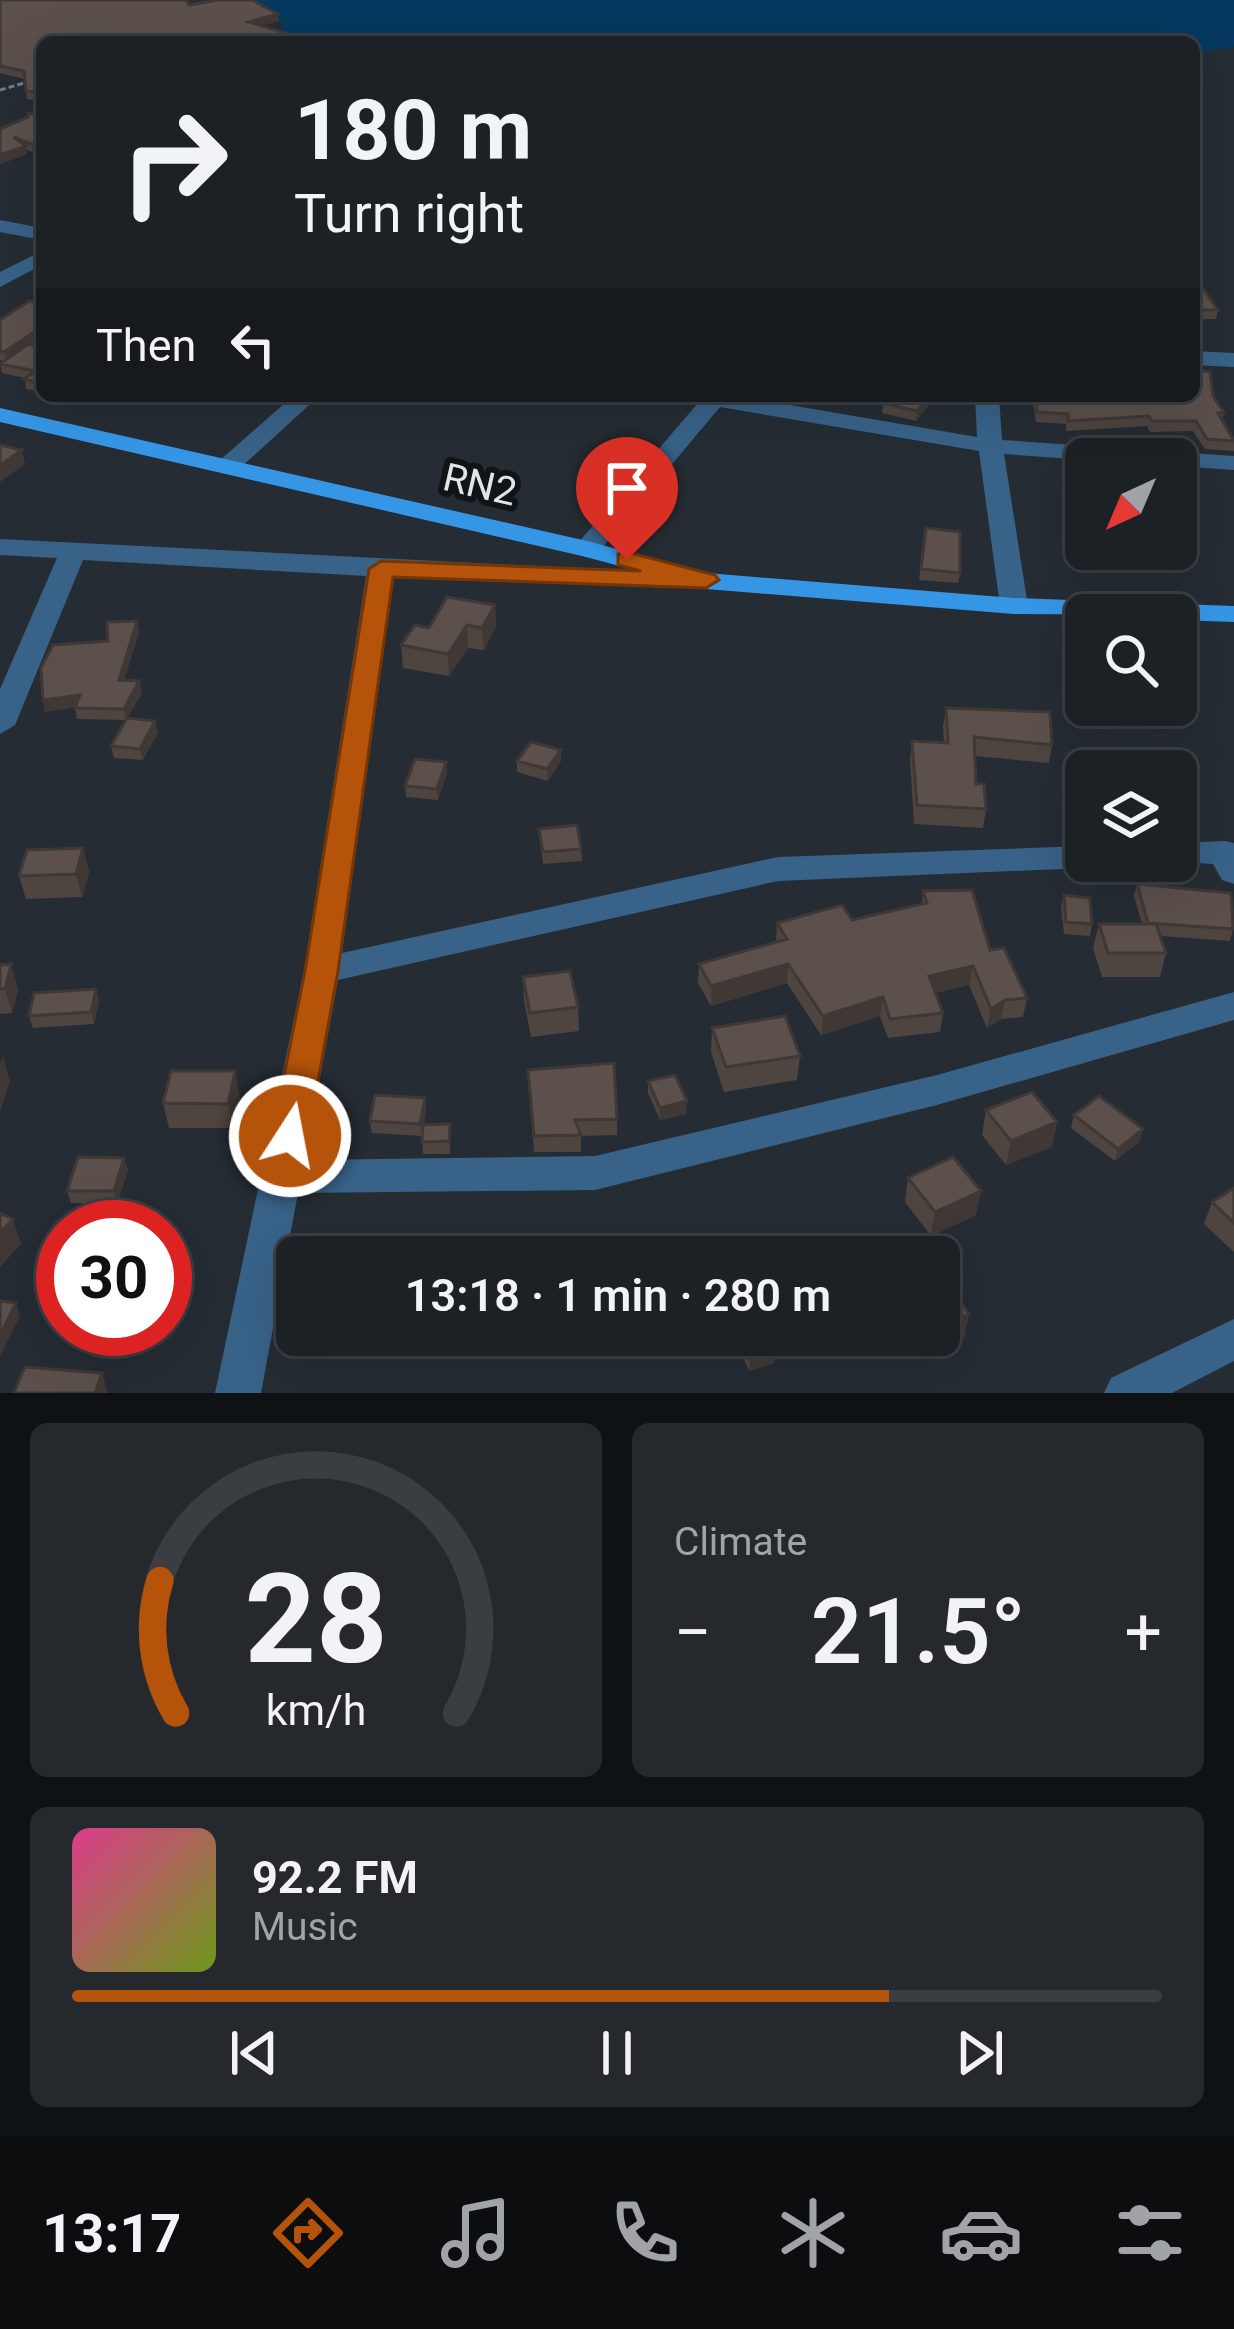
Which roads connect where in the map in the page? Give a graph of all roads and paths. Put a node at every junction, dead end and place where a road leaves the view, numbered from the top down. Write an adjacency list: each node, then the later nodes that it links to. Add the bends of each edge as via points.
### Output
1 (34, 80): 2 (path)
2 (0, 90)
3 (0, 226): 4 (street)
4 (36, 233)
5 (36, 260): 6 (street)
6 (0, 281)
7 (1200, 358): 8 (street)
8 (1234, 360)
9 (300, 402): 18 (street)
10 (702, 402): 20 (street)
11 (729, 402): 14 (street)
12 (987, 402): 14 (street)
13 (0, 415): 18 (main road, RN2)
14 (990, 446): 15 (street); 24 (street)
15 (1065, 451)
16 (1197, 461): 17 (street)
17 (1234, 464)
18 (228, 466): 20 (main road, RN2)
19 (0, 547): 21 (street)
20 (587, 549): 23 (main road, RN2)
21 (73, 551): 22 (street); 26 (street)
22 (381, 569): 23 (street); 30 (street)
23 (706, 580): 24 (main road, RN2)
24 (1014, 606): 25 (main road, RN2)
25 (1234, 614)
26 (0, 725)
27 (1197, 853): 29 (street, via 1225,852)
28 (1065, 858): 30 (street, via 778,869)
29 (1234, 872)
30 (322, 971): 32 (street)
31 (1234, 1006): 32 (street, via 937,1090 595,1173)
32 (282, 1178): 34 (street)
33 (1234, 1339): 35 (street)
34 (238, 1393)
35 (1127, 1393)

